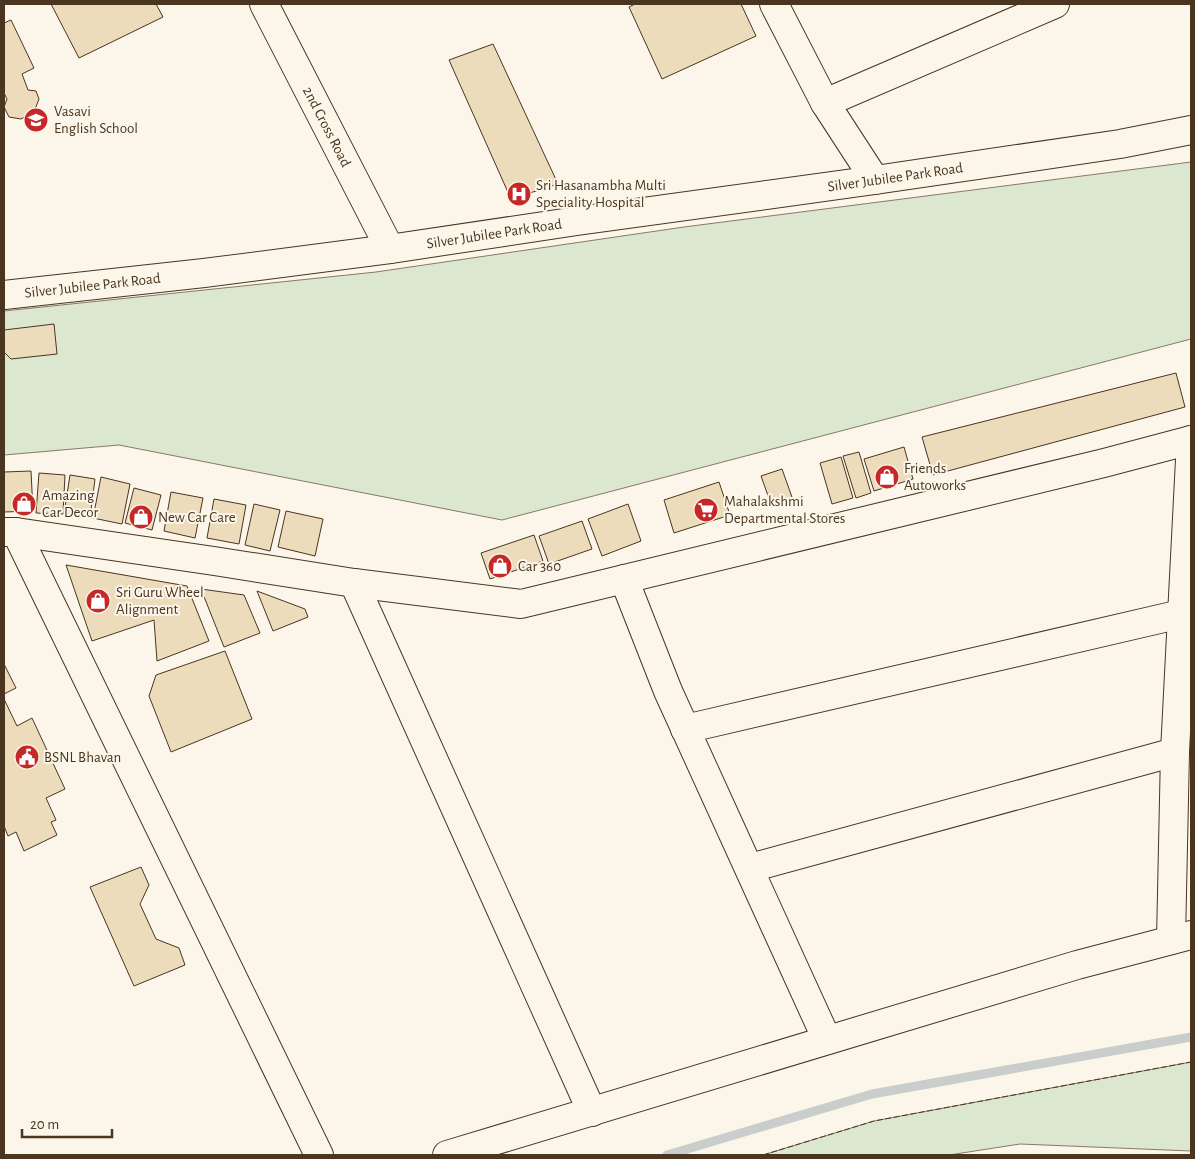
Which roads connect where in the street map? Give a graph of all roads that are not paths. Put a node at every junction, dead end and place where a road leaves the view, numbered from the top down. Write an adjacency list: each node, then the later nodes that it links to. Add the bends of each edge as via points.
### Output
1 (264, 4): 7 (street, 2nd Cross Road)
2 (774, 4): 4 (street)
3 (1055, 4): 4 (street)
4 (824, 103): 6 (street)
5 (1191, 130): 6 (street, Silver Jubilee Park Road, via 1120,144)
6 (875, 180): 7 (street, Silver Jubilee Park Road)
7 (390, 249): 8 (street, Silver Jubilee Park Road)
8 (4, 295)
9 (1191, 440): 11 (street); 13 (street)
10 (10, 532): 12 (street); 20 (street)
11 (624, 579): 12 (street, via 521,604); 14 (street)
12 (354, 584): 19 (street)
13 (1181, 614): 14 (street); 15 (street)
14 (685, 729): 16 (street)
15 (1175, 752): 16 (street); 17 (street)
16 (750, 868): 18 (street)
17 (1181, 937): 18 (street)
18 (827, 1040): 19 (street)
19 (592, 1112): 21 (street)
20 (319, 1155)
21 (447, 1155)

